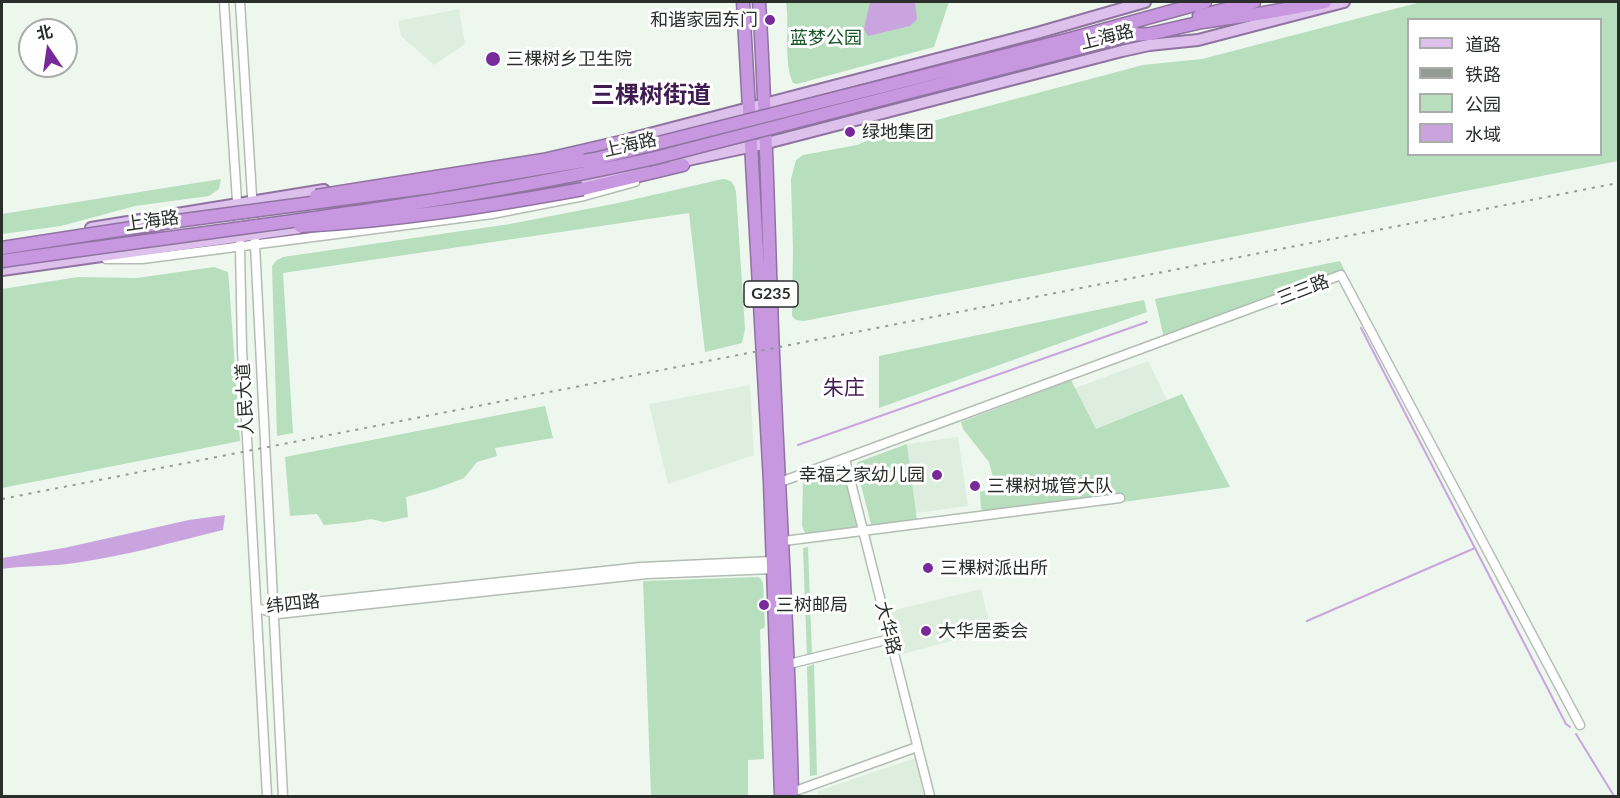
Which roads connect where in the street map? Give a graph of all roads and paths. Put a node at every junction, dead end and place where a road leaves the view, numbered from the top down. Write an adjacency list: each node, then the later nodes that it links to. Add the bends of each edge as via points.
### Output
1 (224, 2): 22 (street, 人民大道)
2 (240, 2): 21 (street, 人民大道)
3 (743, 2): 16 (highway, G235)
4 (759, 2): 15 (highway, G235)
5 (1145, 2): 15 (main road, 上海路)
6 (1181, 2): 13 (highway)
7 (1205, 2): 13 (highway, 上海路)
8 (1254, 2): 13 (highway, 上海路)
9 (1284, 2): 12 (highway)
10 (1324, 2): 12 (highway)
11 (1344, 2): 18 (main road, 上海路, via 1198,40 1122,51)
12 (1202, 22): 13 (highway, via 1150,34)
13 (1125, 29): 14 (highway, 上海路)
14 (1075, 43): 23 (highway, 上海路, bridge, via 596,159 346,200); 25 (highway, 上海路, bridge, via 600,171 388,207)
15 (765, 105): 16 (main road, 上海路); 18 (highway, G235)
16 (748, 110): 17 (main road, 上海路); 19 (highway, G235)
17 (638, 138): 21 (main road, 上海路); 23 (highway, bridge, via 531,162)
18 (767, 143): 19 (main road, 上海路); 35 (highway, G235)
19 (745, 148): 20 (street, 上海路); 24 (main road, 上海路, via 493,199); 36 (highway, G235)
20 (683, 165): 24 (street, 上海路, via 594,194 492,214); 25 (highway, bridge, via 583,189 472,208 205,238)
21 (251, 202): 22 (main road, 上海路); 24 (street, 人民大道)
22 (238, 204): 26 (street, 人民大道); 27 (main road, 上海路)
23 (177, 221): 28 (highway, 上海路, bridge)
24 (254, 240): 26 (main road, 上海路); 38 (street, 人民大道)
25 (138, 241): 29 (highway, 上海路, bridge)
26 (240, 242): 30 (main road, 上海路); 37 (street, 人民大道)
27 (2, 243)
28 (2, 248)
29 (2, 261)
30 (2, 270)
31 (845, 459): 32 (street, 三三路); 34 (street, 大华路); 41 (street, 三三路, via 1341,275)
32 (786, 480)
33 (1120, 498): 34 (street)
34 (863, 531): 35 (street); 39 (street, 大华路)
35 (784, 541): 40 (highway, G235)
36 (773, 565): 38 (street, 纬四路, via 641,567); 43 (highway, G235)
37 (257, 608): 38 (street, 纬四路); 44 (street, 人民大道)
38 (274, 610): 45 (street, 人民大道)
39 (890, 639): 40 (street); 42 (street, 大华路)
40 (789, 664): 43 (highway, G235)
41 (1580, 725)
42 (917, 747): 43 (street); 46 (street, 大华路)
43 (786, 795)
44 (267, 796)
45 (283, 796)
46 (930, 796)

